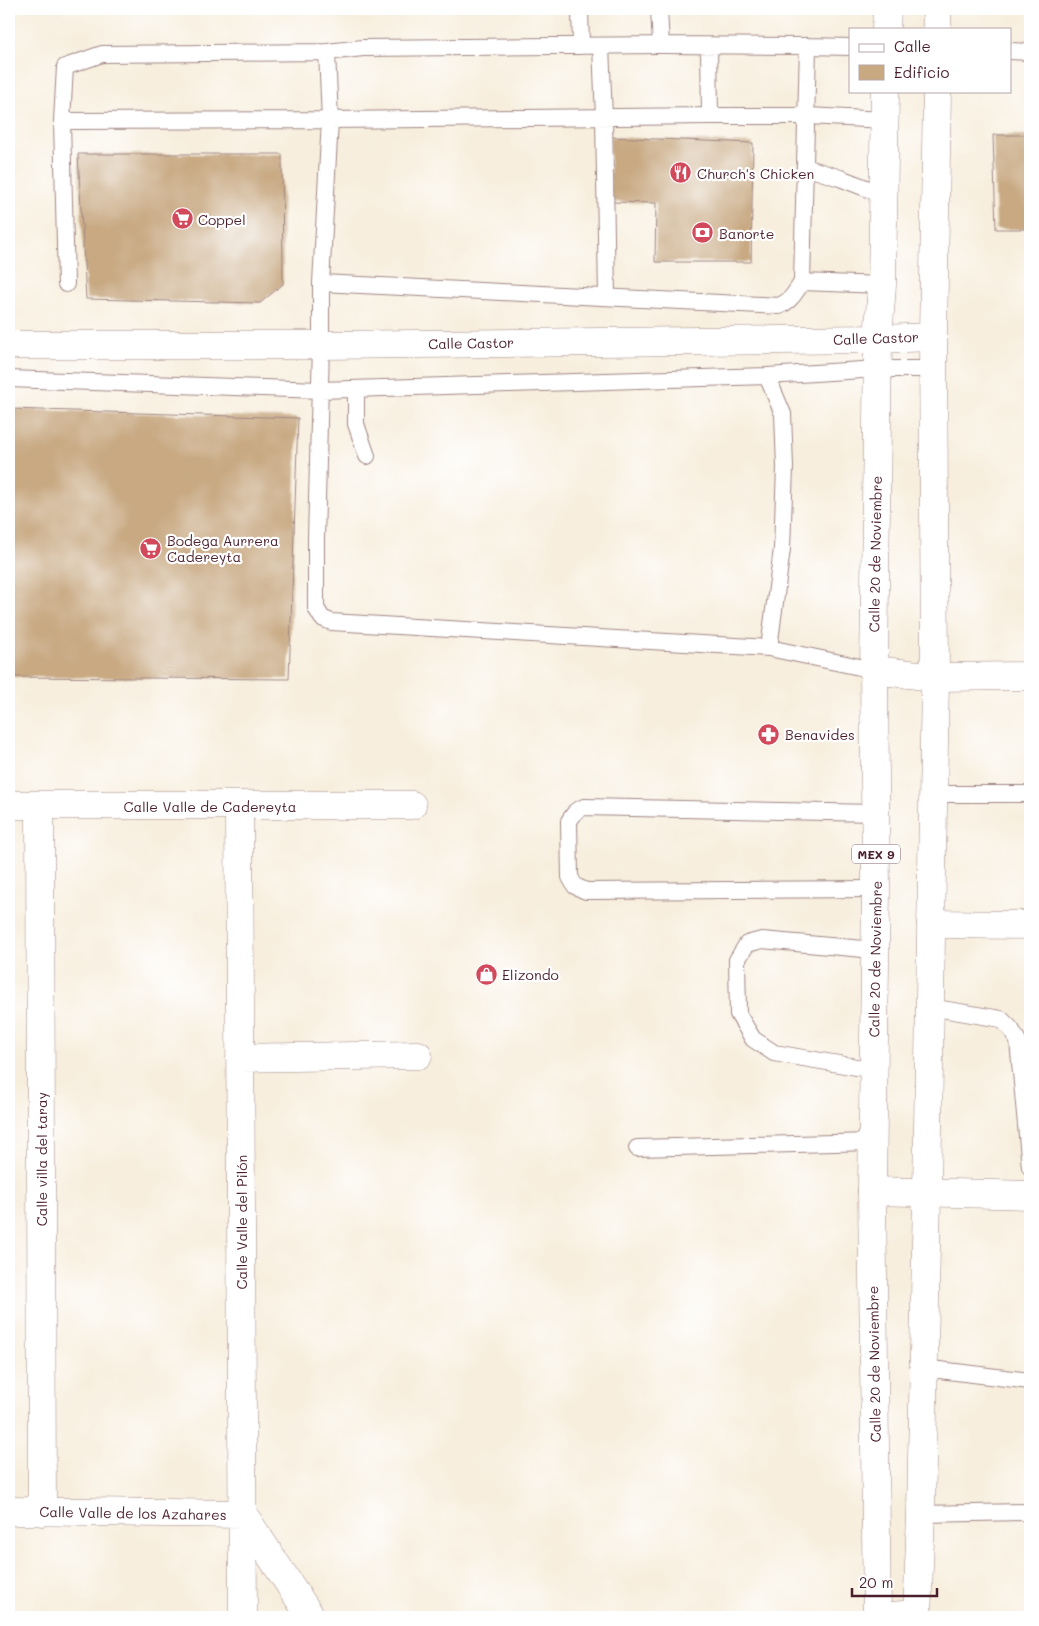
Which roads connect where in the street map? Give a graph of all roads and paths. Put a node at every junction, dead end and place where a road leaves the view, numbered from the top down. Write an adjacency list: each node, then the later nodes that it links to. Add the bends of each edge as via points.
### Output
1 (580, 9): 8 (lane)
2 (659, 9): 7 (lane)
3 (887, 9): 5 (street)
4 (938, 9): 6 (street)
5 (886, 28)
6 (937, 28)
7 (661, 45): 9 (lane); 10 (lane)
8 (581, 46): 9 (lane); 14 (lane, via 363,48)
9 (601, 46): 20 (lane)
10 (709, 46): 11 (lane); 18 (lane)
11 (808, 46): 12 (lane); 19 (lane)
12 (849, 47)
13 (1012, 51): 15 (lane)
14 (327, 52): 21 (lane); 23 (lane, via 102,54 65,67)
15 (1030, 52)
16 (885, 92): 22 (street, Calle 20 de Noviembre / MEX 9)
17 (937, 92): 31 (street)
18 (710, 116): 19 (lane); 20 (lane)
19 (808, 116): 22 (lane); 24 (lane)
20 (604, 117): 21 (lane); 30 (lane)
21 (330, 120): 23 (lane); 27 (lane)
22 (885, 120): 25 (street, Calle 20 de Noviembre / MEX 9)
23 (62, 121): 28 (lane)
24 (805, 167): 25 (lane); 26 (lane)
25 (884, 195): 29 (street, Calle 20 de Noviembre / MEX 9)
26 (802, 282): 29 (lane); 30 (lane, via 792,298 779,306)
27 (321, 283): 30 (lane); 33 (lane)
28 (66, 284)
29 (882, 285): 32 (street, Calle 20 de Noviembre / MEX 9)
30 (607, 297)
31 (933, 337): 32 (street, Calle Castor); 36 (street)
32 (878, 339): 33 (street, Calle Castor); 35 (street, Calle 20 de Noviembre / MEX 9)
33 (322, 344): 34 (street, Calle Castor); 40 (lane)
34 (9, 345)
35 (878, 369): 36 (lane); 37 (lane); 43 (street, Calle 20 de Noviembre / MEX 9)
36 (933, 369): 45 (street)
37 (768, 376): 39 (lane); 42 (lane, via 783,414 785,467 782,549)
38 (9, 380): 40 (lane)
39 (356, 388): 40 (lane); 41 (lane, via 356,424)
40 (320, 390): 42 (lane, via 316,608 322,618 331,622)
41 (367, 456)
42 (769, 648): 43 (lane)
43 (874, 670): 45 (street); 52 (street, Calle 20 de Noviembre / MEX 9)
44 (1030, 676): 45 (street)
45 (935, 677): 46 (street)
46 (933, 794): 47 (lane); 54 (street)
47 (1030, 794)
48 (9, 805): 49 (street, Calle Valle de Cadereyta)
49 (40, 805): 51 (street, Calle Valle de Cadereyta); 70 (street, Calle villa del taray)
50 (412, 805): 51 (street, Calle Valle de Cadereyta)
51 (239, 806): 59 (street, Calle Valle del Pilón)
52 (875, 813): 53 (street, Calle 20 de Noviembre / MEX 9); 53 (lane, via 584,806 569,821 570,877 575,886 586,891)
53 (876, 889): 56 (street, Calle 20 de Noviembre / MEX 9)
54 (931, 924): 55 (street); 57 (street)
55 (1030, 925)
56 (875, 950): 60 (street, Calle 20 de Noviembre / MEX 9); 60 (lane, via 762,940 747,944 737,960 738,1014 754,1039 774,1053)
57 (930, 1007): 63 (lane, via 1001,1018 1011,1029 1018,1041); 65 (street)
58 (418, 1055): 59 (street)
59 (240, 1058): 72 (street, Calle Valle del Pilón)
60 (874, 1070): 61 (street, Calle 20 de Noviembre / MEX 9)
61 (873, 1142): 62 (lane); 64 (street, Calle 20 de Noviembre / MEX 9)
62 (637, 1148)
63 (1030, 1167)
64 (872, 1191): 65 (street); 77 (street, Calle 20 de Noviembre / MEX 9)
65 (927, 1193): 66 (street); 67 (street)
66 (1030, 1195)
67 (923, 1368): 68 (lane); 73 (street)
68 (1030, 1381)
69 (9, 1511): 70 (street, Calle Valle de los Azahares)
70 (42, 1512): 72 (street, Calle Valle de los Azahares)
71 (1030, 1512): 73 (lane)
72 (243, 1514): 75 (street, Calle Valle de los Azahares); 76 (street)
73 (921, 1514): 74 (street)
74 (917, 1616): 77 (street)
75 (243, 1617)
76 (311, 1617)
77 (876, 1617)

